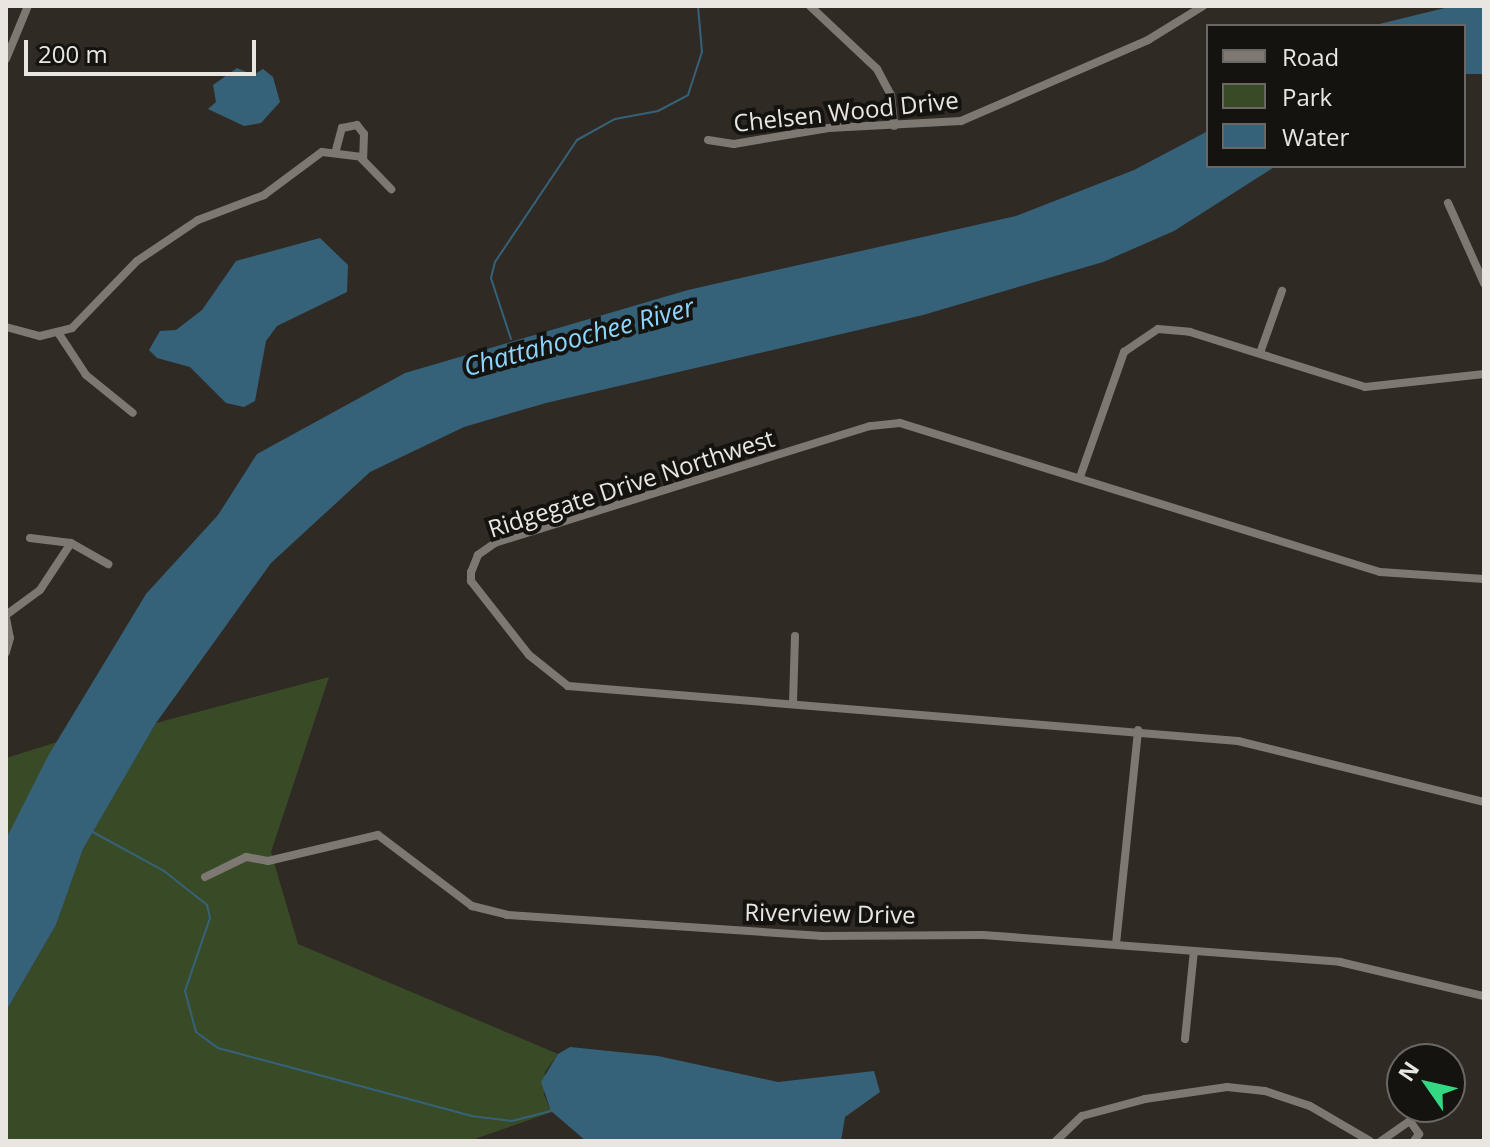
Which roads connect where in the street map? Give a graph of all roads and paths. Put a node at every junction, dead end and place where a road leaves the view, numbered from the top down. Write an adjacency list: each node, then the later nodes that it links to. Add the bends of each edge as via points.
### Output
1 (28, 6): 4 (street)
2 (810, 6): 5 (street, via 886,81)
3 (1203, 6): 5 (street, Chelsen Wood Drive, via 1148,40 979,116)
4 (6, 59)
5 (894, 126): 6 (street, Chelsen Wood Drive, via 829,128 734,144)
6 (708, 140)
7 (336, 150): 8 (street); 8 (street, via 342,128 357,125 364,134); 14 (street, via 322,152 264,195 198,220 137,261 72,328)
8 (363, 160): 9 (street)
9 (391, 189)
10 (1448, 203): 11 (street)
11 (1484, 283)
12 (1282, 291): 15 (street)
13 (6, 327): 14 (street)
14 (59, 334): 17 (street, via 86,375)
15 (1260, 353): 16 (street, via 1365,387); 18 (street, via 1190,332 1158,329 1140,337 1118,364)
16 (1484, 374)
17 (133, 413)
18 (1080, 477): 22 (street, Ridgegate Drive Northwest, via 1380,572); 26 (street, Ridgegate Drive Northwest, via 923,427 870,426 495,543 478,555 471,581 529,655 568,686)
19 (30, 538): 20 (street)
20 (71, 543): 21 (street); 23 (street, via 40,590)
21 (108, 564)
22 (1484, 579)
23 (6, 617): 25 (street)
24 (795, 636): 26 (street)
25 (6, 652)
26 (793, 703): 27 (street, Ridgegate Drive Northwest)
27 (1138, 730): 28 (street, Ridgegate Drive Northwest, via 1270,747); 30 (street)
28 (1484, 802)
29 (205, 877): 30 (street, Riverview Drive, via 246,857 268,861 378,835 472,906 507,915 822,936 983,935)
30 (1116, 944): 31 (street, Riverview Drive)
31 (1194, 951): 32 (street, Riverview Drive, via 1367,966); 33 (street)
32 (1484, 996)
33 (1185, 1039)
34 (1056, 1141): 35 (street, via 1082,1116 1145,1099 1227,1087 1265,1091 1310,1106)
35 (1370, 1141)
36 (1381, 1141): 37 (street, via 1410,1121 1419,1134)
37 (1414, 1141)

